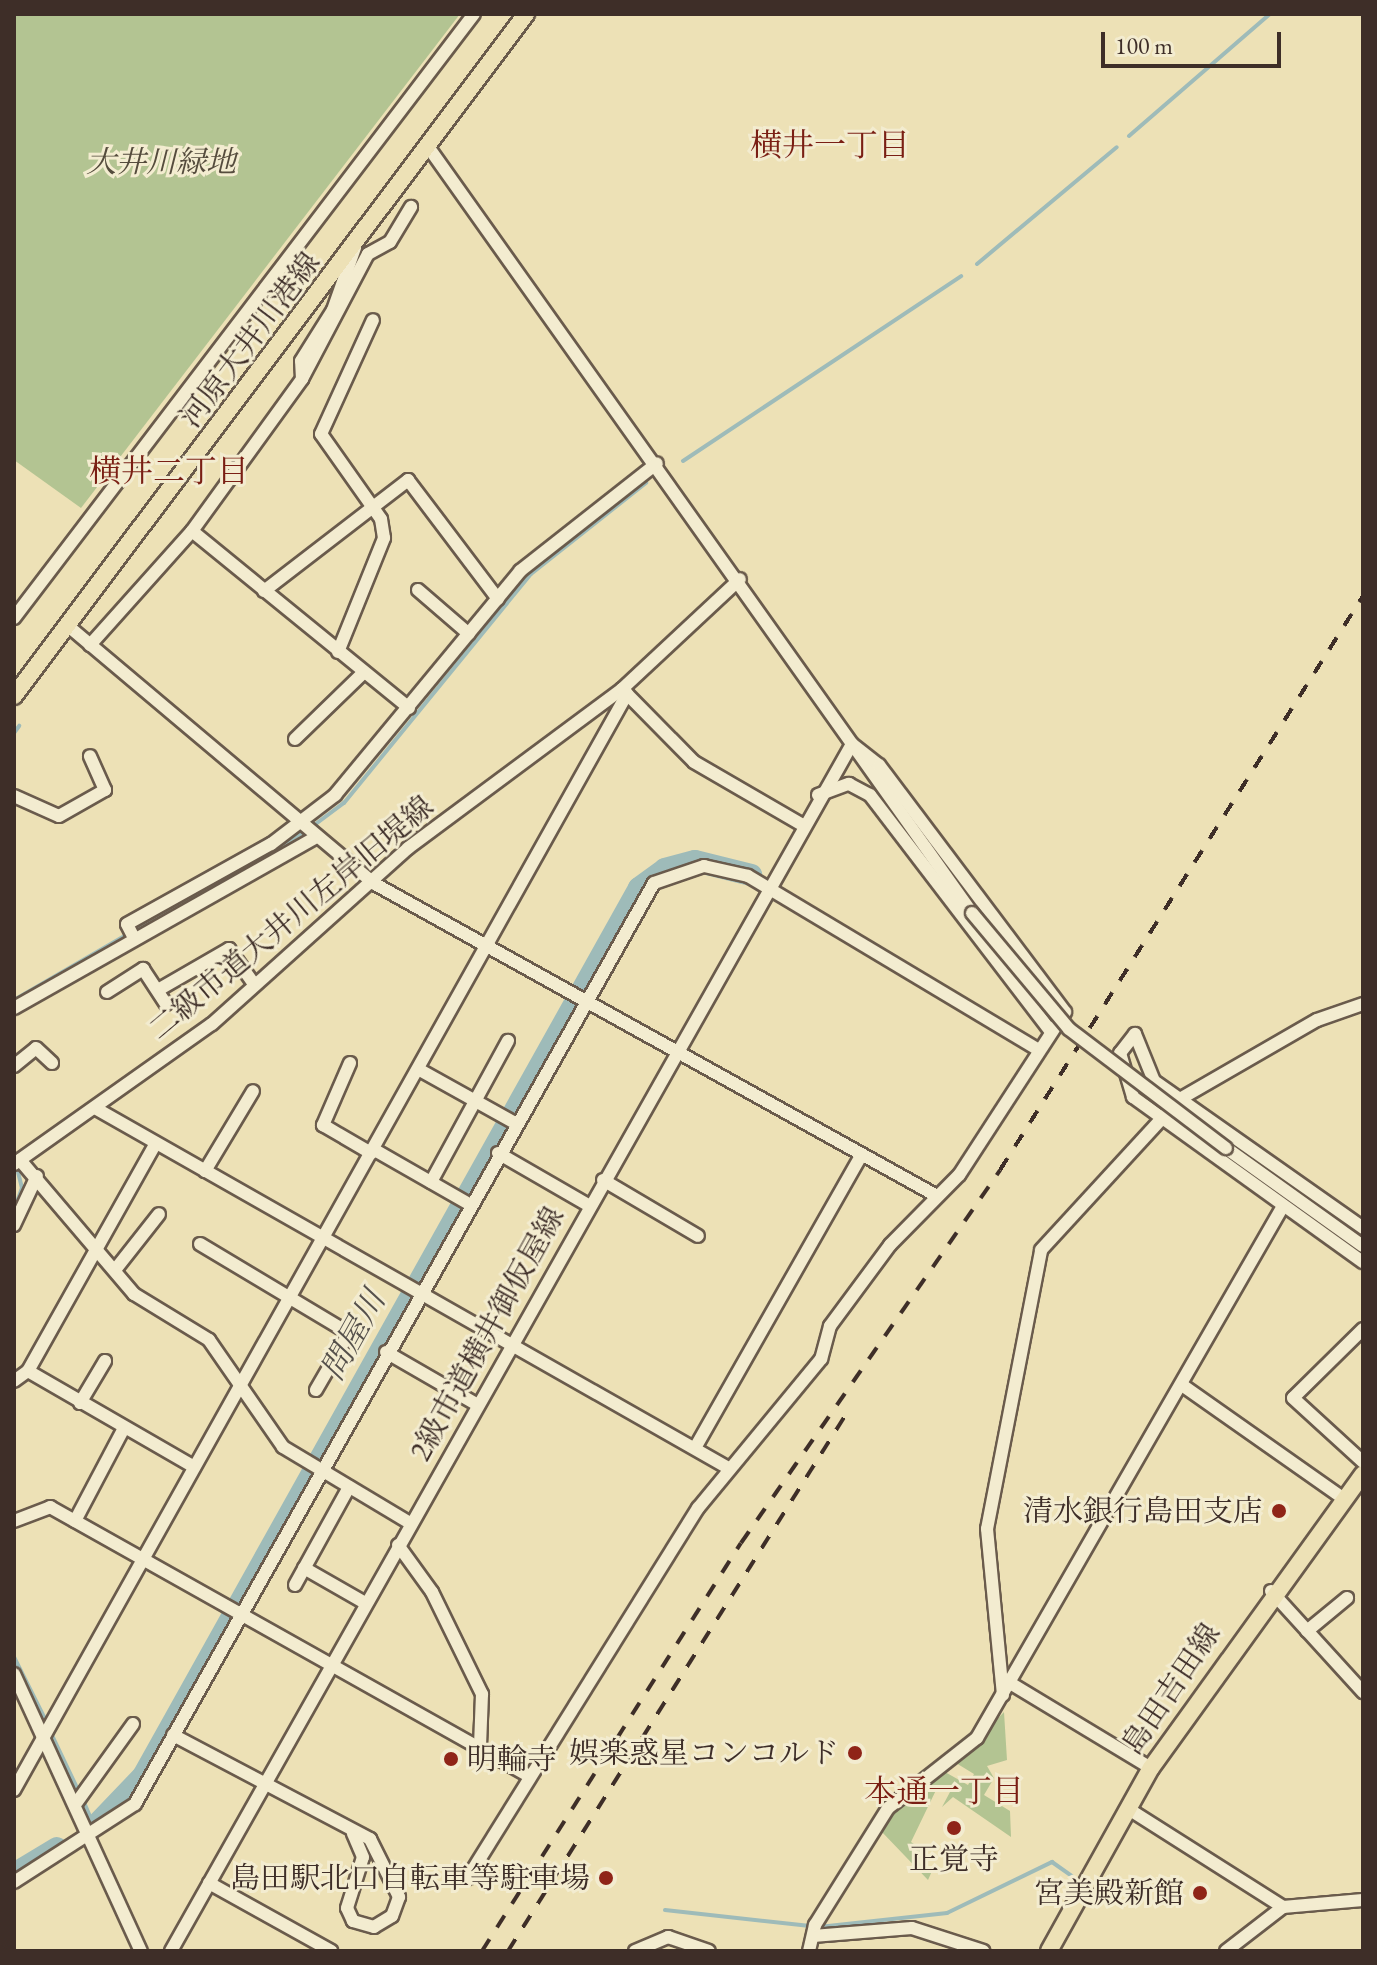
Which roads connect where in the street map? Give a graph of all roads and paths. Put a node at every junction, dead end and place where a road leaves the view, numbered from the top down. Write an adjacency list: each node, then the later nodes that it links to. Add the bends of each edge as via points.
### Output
1 (474, 14): 15 (street)
2 (526, 14): 3 (main road, 河原大井川港線)
3 (429, 148): 5 (main road, 河原大井川港線); 8 (street)
4 (411, 207): 7 (street, via 390,242 368,254)
5 (356, 245): 7 (street, via 333,310 301,361); 16 (main road, 河原大井川港線)
6 (373, 320): 9 (street, via 321,434)
7 (302, 379): 10 (street)
8 (657, 463): 11 (street); 14 (street, via 520,571)
9 (373, 507): 13 (street); 14 (street, via 408,480); 19 (street, via 383,557)
10 (192, 531): 13 (street); 18 (street)
11 (740, 579): 21 (street, 二級市道大井川左岸旧堤線); 25 (street)
12 (418, 590): 17 (street)
13 (264, 591): 19 (street)
14 (498, 599): 17 (street)
15 (14, 618)
16 (67, 625): 18 (street); 22 (main road, 河原大井川港線)
17 (469, 634): 23 (street)
18 (90, 645): 29 (street)
19 (338, 652): 20 (street)
20 (363, 673): 23 (street); 24 (street)
21 (624, 691): 30 (street, via 694,762); 33 (street, 二級市道大井川左岸旧堤線, via 408,848); 35 (street)
22 (14, 696)
23 (409, 708): 29 (street, via 335,795)
24 (295, 739)
25 (852, 744): 27 (street, 2級市道横井御仮屋線); 43 (street, via 879,765 1065,1012); 77 (street, bridge, via 972,913 1069,1029)
26 (90, 756): 28 (street, via 105,790 59,816)
27 (818, 795): 30 (street, 2級市道横井御仮屋線); 43 (street, via 849,784 870,795)
28 (14, 796)
29 (299, 824): 31 (street); 32 (street)
30 (801, 824): 34 (street, 2級市道横井御仮屋線)
31 (314, 837): 32 (street); 33 (street)
32 (239, 872): 42 (street, via 130,930)
33 (375, 884): 35 (street); 36 (street, 二級市道大井川左岸旧堤線)
34 (767, 887): 39 (street, via 721,868 668,873 644,895); 45 (street); 46 (street, 2級市道横井御仮屋線)
35 (486, 946): 39 (street); 50 (street)
36 (254, 984): 37 (street, via 229,949); 54 (street, 二級市道大井川左岸旧堤線)
37 (158, 990): 38 (street, via 143,969); 40 (street)
38 (107, 992)
39 (583, 1002): 46 (street); 56 (street)
40 (166, 1004)
41 (1363, 1004): 52 (street, via 1317,1020)
42 (14, 1008)
43 (1051, 1032): 45 (street)
44 (508, 1041): 53 (street)
45 (1039, 1050): 66 (street, via 959,1175)
46 (673, 1054): 60 (street); 64 (street, 2級市道横井御仮屋線)
47 (52, 1063): 49 (street, via 36,1048)
48 (350, 1063): 58 (street, via 323,1125)
49 (14, 1066)
50 (418, 1069): 53 (street); 58 (street)
51 (253, 1091): 62 (street)
52 (1180, 1099): 55 (street); 55 (street, via 1144,1067 1135,1034 1120,1053 1127,1089); 72 (street)
53 (476, 1101): 56 (street); 65 (street)
54 (95, 1108): 57 (street); 61 (street, 二級市道大井川左岸旧堤線)
55 (1164, 1119): 69 (street); 119 (street, via 1041,1250 987,1529)
56 (515, 1123): 59 (street)
57 (156, 1143): 62 (street); 78 (street)
58 (372, 1151): 65 (street); 75 (street)
59 (498, 1153): 67 (street); 68 (street)
60 (861, 1156): 66 (street); 95 (street)
61 (17, 1162): 63 (street)
62 (205, 1171): 75 (street)
63 (37, 1176): 73 (street); 78 (street)
64 (603, 1180): 68 (street, 2級市道横井御仮屋線); 74 (street)
65 (431, 1182): 67 (street)
66 (937, 1196): 98 (street, via 890,1245 830,1326 821,1359)
67 (469, 1204): 81 (street)
68 (588, 1205): 84 (street, 2級市道横井御仮屋線)
69 (1283, 1206): 79 (street); 89 (street)
70 (1363, 1212): 72 (street)
71 (159, 1214): 80 (street)
72 (1357, 1224)
73 (14, 1225)
74 (698, 1236)
75 (323, 1238): 81 (street); 82 (street)
76 (200, 1244): 82 (street)
77 (1363, 1246)
78 (97, 1247): 80 (street); 87 (street)
79 (1363, 1262)
80 (115, 1270): 90 (street, via 134,1294 209,1340)
81 (419, 1293): 84 (street); 85 (street)
82 (290, 1297): 90 (street); 91 (street, via 349,1333)
83 (1363, 1329): 96 (street, via 1293,1398)
84 (510, 1343): 93 (street, 2級市道横井御仮屋線); 95 (street)
85 (386, 1352): 93 (street); 99 (street)
86 (105, 1361): 92 (street)
87 (28, 1371): 88 (street); 92 (street)
88 (14, 1381)
89 (1182, 1385): 102 (street); 117 (street)
90 (240, 1386): 97 (street); 99 (street, via 283,1447)
91 (316, 1390)
92 (80, 1403): 94 (street)
93 (476, 1404): 105 (street, 2級市道横井御仮屋線)
94 (124, 1428): 97 (street); 104 (street)
95 (695, 1448): 98 (street)
96 (1363, 1462)
97 (194, 1467): 107 (street)
98 (730, 1469): 125 (street)
99 (320, 1470): 101 (street); 113 (street)
100 (1363, 1474): 102 (main road, 島田吉田線)
101 (349, 1487): 105 (street); 108 (street)
102 (1344, 1499): 110 (main road, 島田吉田線)
103 (14, 1521): 104 (street, via 50,1507)
104 (75, 1521): 107 (street)
105 (410, 1523): 106 (street, 2級市道横井御仮屋線)
106 (398, 1545): 112 (street, 2級市道横井御仮屋線); 123 (street, via 432,1592 482,1694)
107 (142, 1558): 113 (street); 121 (street)
108 (304, 1568): 109 (street); 112 (street)
109 (295, 1585)
110 (1271, 1591): 114 (street); 124 (main road, 島田吉田線)
111 (1347, 1598): 114 (street)
112 (365, 1603): 115 (street, 2級市道横井御仮屋線)
113 (240, 1613): 115 (street); 122 (street)
114 (1307, 1631): 118 (street)
115 (331, 1663): 123 (street); 126 (street, 2級市道横井御仮屋線)
116 (14, 1674): 121 (street)
117 (1010, 1683): 119 (street); 124 (street)
118 (1363, 1692)
119 (1003, 1695): 137 (street, via 977,1738 888,1808)
120 (133, 1724): 128 (street)
121 (47, 1732): 127 (street); 128 (street)
122 (173, 1735): 126 (street); 131 (street, via 135,1804)
123 (480, 1747): 125 (street)
124 (1151, 1768): 129 (main road, 島田吉田線)
125 (529, 1776): 132 (street)
126 (264, 1783): 130 (street); 134 (street, 2級市道横井御仮屋線)
127 (14, 1790)
128 (77, 1802): 131 (street)
129 (1127, 1808): 136 (street); 148 (main road, 島田吉田線)
130 (353, 1833): 130 (street, via 370,1839 399,1897 392,1916 374,1927 353,1921 347,1908 363,1857)
131 (91, 1836): 133 (street); 141 (street)
132 (468, 1878)
133 (14, 1882)
134 (209, 1883): 138 (street); 142 (street, 2級市道横井御仮屋線)
135 (1363, 1900): 136 (street)
136 (1283, 1907): 149 (street)
137 (813, 1936): 140 (street, via 912,1928); 146 (street)
138 (310, 1939): 143 (street); 144 (street)
139 (637, 1948): 145 (street, via 668,1937)
140 (968, 1949): 147 (street)
141 (141, 1951)
142 (171, 1951)
143 (304, 1951)
144 (331, 1951)
145 (709, 1951)
146 (809, 1951)
147 (983, 1951)
148 (1049, 1951)
149 (1226, 1951)

